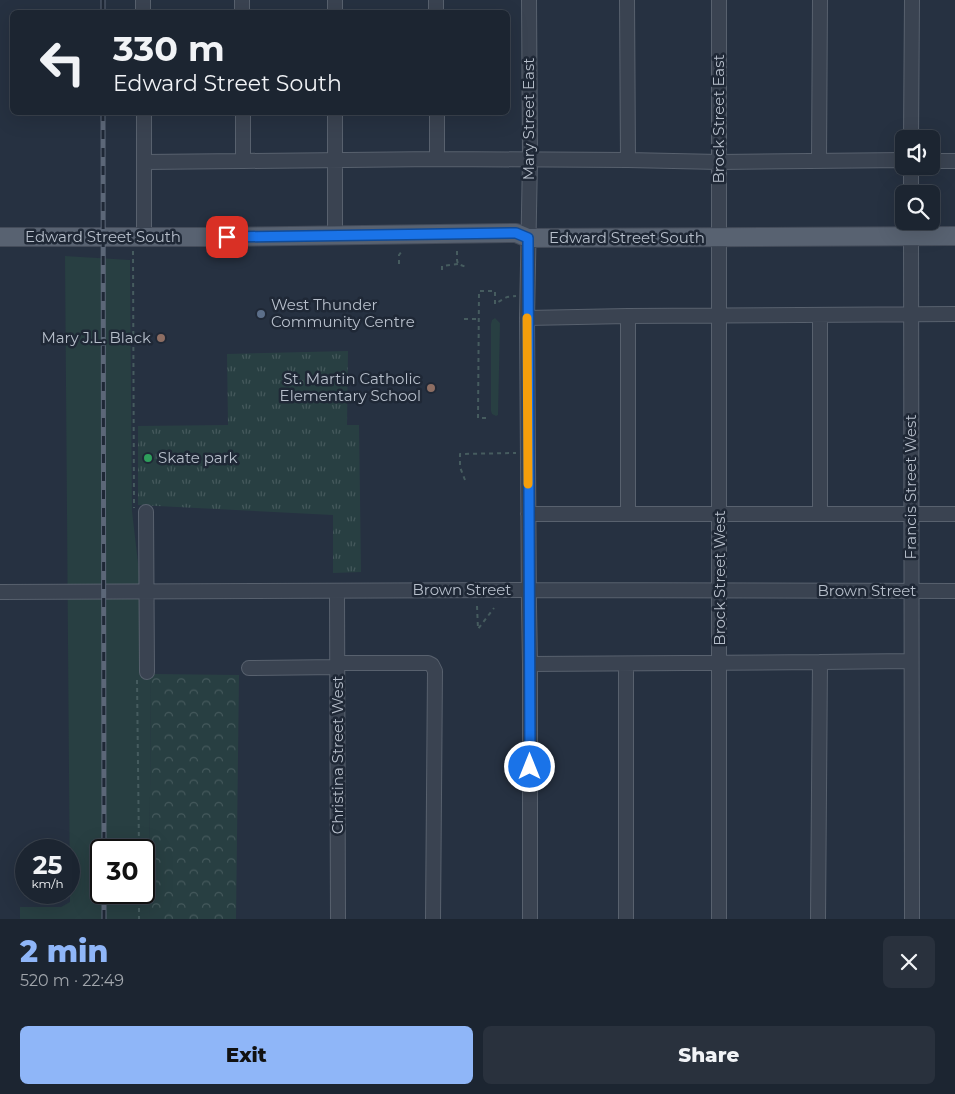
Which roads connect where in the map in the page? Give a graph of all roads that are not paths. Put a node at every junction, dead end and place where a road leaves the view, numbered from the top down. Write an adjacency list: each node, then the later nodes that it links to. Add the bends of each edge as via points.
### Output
1 (529, 0): 13 (street, Mary Street East)
2 (627, 0): 14 (street)
3 (719, 0): 21 (street, Brock Street East)
4 (820, 0): 15 (street)
5 (912, 0): 10 (street)
6 (144, 115): 20 (street)
7 (243, 115): 17 (street)
8 (335, 115): 11 (street)
9 (437, 115): 12 (street)
10 (911, 130)
11 (335, 160): 12 (street); 17 (street); 25 (street)
12 (437, 160): 13 (street)
13 (530, 160): 14 (street); 29 (street, Mary Street East)
14 (628, 160): 21 (street)
15 (819, 160): 16 (street); 21 (street)
16 (895, 160)
17 (243, 161): 20 (street)
18 (940, 161): 19 (street)
19 (955, 161)
20 (144, 162): 28 (street)
21 (719, 162): 30 (street, Brock Street East)
22 (895, 230): 30 (main road, Edward Street South)
23 (911, 230): 31 (street, Francis Street West)
24 (917, 230): 26 (main road, Edward Street South)
25 (335, 235): 28 (main road, Edward Street South); 29 (main road, Edward Street South, via 516,233)
26 (955, 236)
27 (0, 237): 28 (main road, Edward Street South)
28 (144, 237)
29 (528, 238): 30 (main road, Edward Street South); 36 (street, Mary Street East)
30 (719, 238): 35 (street, Brock Street West)
31 (911, 314): 32 (street); 33 (street); 43 (street, Francis Street West)
32 (955, 314)
33 (820, 315): 35 (street); 40 (street)
34 (628, 316): 35 (street); 36 (street); 39 (street)
35 (719, 317): 42 (street, Brock Street West)
36 (527, 318): 38 (street, Mary Street East)
37 (146, 512): 50 (street)
38 (528, 514): 39 (street); 45 (street, Mary Street East)
39 (628, 514): 42 (street)
40 (820, 514): 42 (street); 43 (street)
41 (955, 514): 43 (street)
42 (720, 515): 46 (street, Brock Street West)
43 (911, 515): 47 (street, Francis Street West)
44 (337, 590): 45 (street, Brown Street); 50 (street, Brown Street); 56 (street, Christina Street West)
45 (529, 590): 46 (street, Brown Street); 54 (street, Mary Street East)
46 (720, 590): 47 (street, Brown Street); 52 (street, Brock Street West)
47 (911, 591): 48 (street, Brown Street); 51 (street, Francis Street West)
48 (955, 591)
49 (0, 592): 50 (street, Brown Street)
50 (145, 592): 58 (street)
51 (911, 661): 53 (street); 65 (street, Francis Street West)
52 (720, 662): 53 (street); 55 (street); 63 (street, Brock Street West)
53 (820, 662): 64 (street)
54 (530, 664): 55 (street); 61 (street, Mary Street East)
55 (626, 664): 62 (street)
56 (338, 665): 57 (street); 59 (street, Christina Street West); 60 (street, via 428,663 435,671)
57 (249, 668)
58 (147, 672)
59 (338, 919)
60 (433, 919)
61 (530, 919)
62 (626, 919)
63 (719, 919)
64 (818, 919)
65 (912, 919)

